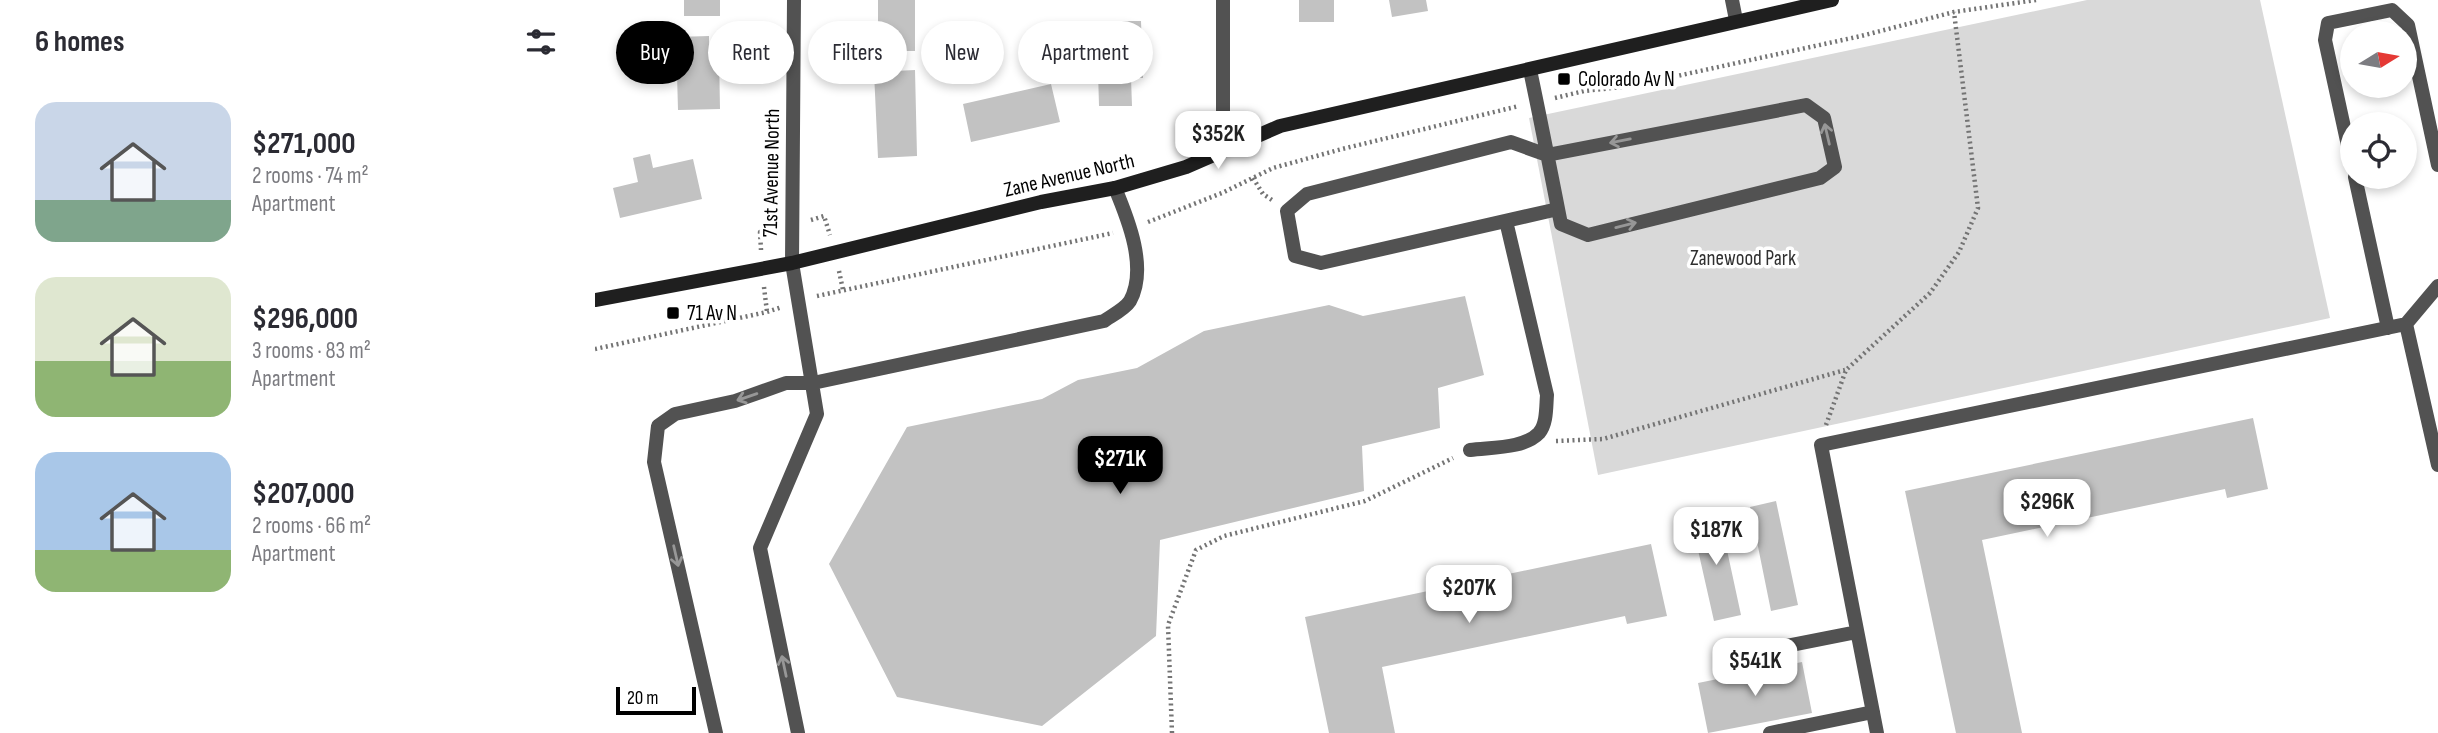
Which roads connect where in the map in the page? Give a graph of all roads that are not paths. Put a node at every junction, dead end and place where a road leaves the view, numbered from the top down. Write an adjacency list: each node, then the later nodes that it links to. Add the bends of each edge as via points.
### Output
1 (794, 0): 15 (street, 71st Avenue North)
2 (1223, 0): 8 (street)
3 (1732, 0): 5 (street)
4 (1832, 0): 5 (street, Zane Avenue North)
5 (1736, 20): 6 (street, Zane Avenue North)
6 (1530, 70): 8 (street, Zane Avenue North, via 1280,126); 9 (street)
7 (2341, 112): 10 (street, via 2325,40 2328,23 2392,10 2408,25)
8 (1223, 149): 11 (street, Zane Avenue North, via 1186,167)
9 (1547, 155): 13 (street); 13 (street, one-way to 9, via 1561,224 1588,235 1820,178 1835,167 1824,118 1806,105); 14 (street, via 1511,142 1307,194 1287,211 1295,256 1321,263)
10 (2438, 165)
11 (1115, 188): 15 (street, Zane Avenue North); 20 (street, via 1132,228 1137,271 1129,302 1104,321)
12 (2358, 189): 19 (street)
13 (1558, 209): 14 (street)
14 (1506, 220): 21 (street, via 1547,395 1545,419 1539,433 1524,442)
15 (792, 263): 17 (street, Zane Avenue North); 20 (street, 71st Avenue North)
16 (2438, 286): 18 (street)
17 (595, 300)
18 (2406, 324): 19 (street); 22 (street)
19 (2388, 328): 23 (street, via 1821,445)
20 (813, 383): 26 (street, one-way to 26, via 786,383 735,401 675,414 658,426 654,462); 27 (street, 71st Avenue North, one-way to 20, via 760,548 817,414)
21 (1470, 450)
22 (2438, 465)
23 (1857, 632): 24 (street); 25 (street)
24 (1771, 649)
25 (1873, 712): 28 (street); 29 (street)
26 (716, 733)
27 (798, 733)
28 (1770, 733)
29 (1877, 733)

